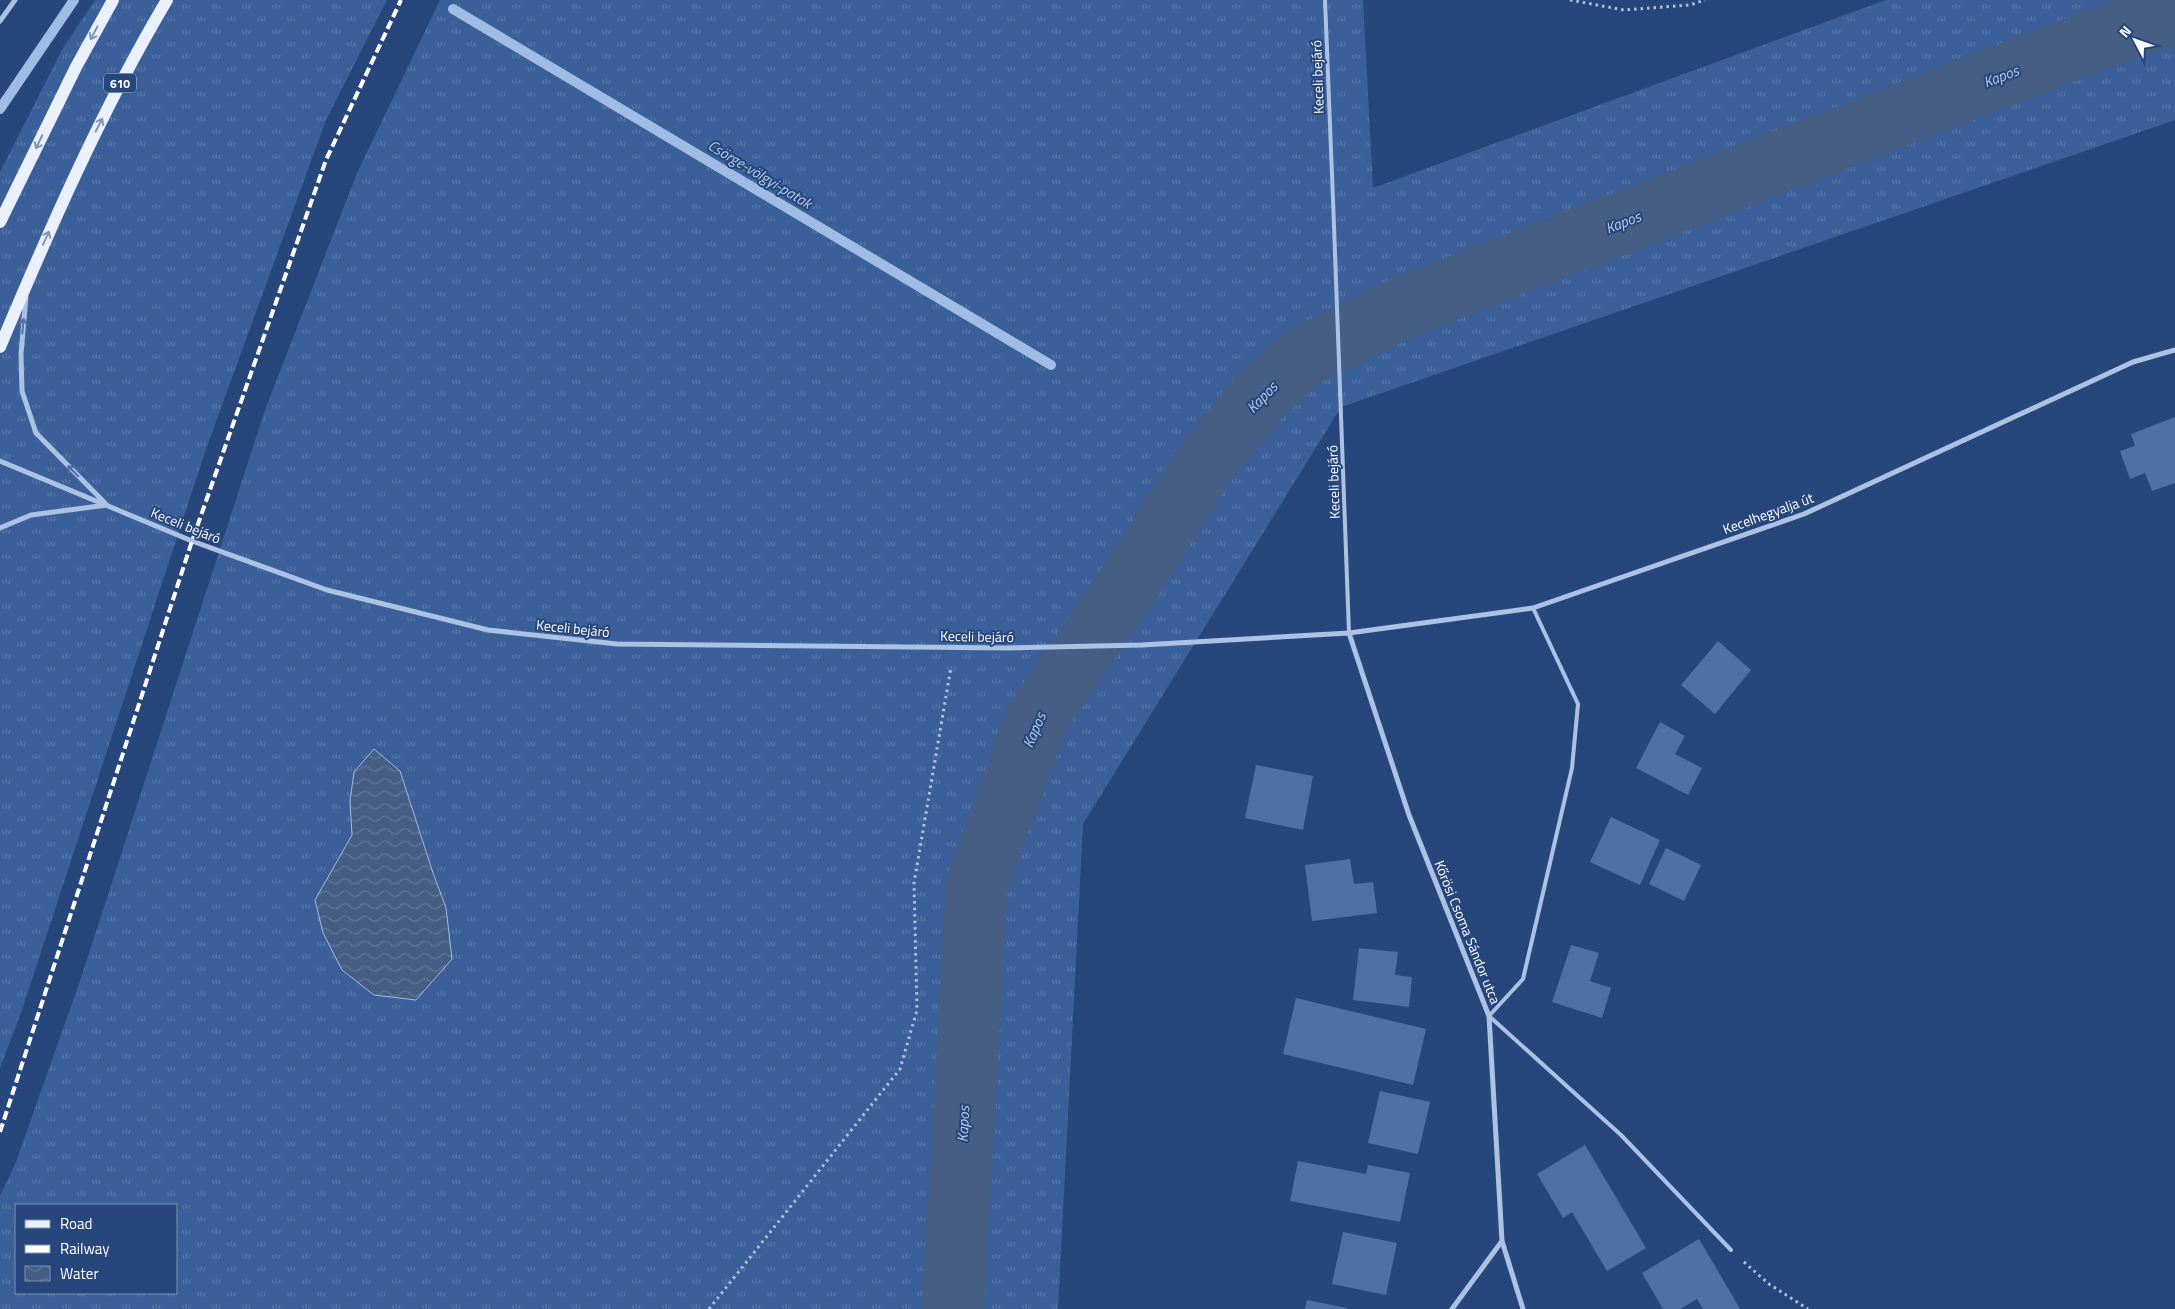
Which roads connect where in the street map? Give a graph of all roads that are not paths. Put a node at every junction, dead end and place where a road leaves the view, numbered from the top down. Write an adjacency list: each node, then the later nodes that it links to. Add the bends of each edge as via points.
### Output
1 (15, 0): 5 (street)
2 (113, 0): 6 (main road, one-way to 6, via 76,67)
3 (166, 0): 7 (main road, 610, one-way to 3, via 77,168)
4 (1325, 0): 14 (lane, Keceli bejáró)
5 (0, 21)
6 (0, 222)
7 (27, 283): 8 (main road, 610); 11 (street, one-way to 7, via 36,433 22,391 21,354)
8 (0, 347)
9 (2175, 350): 13 (street, Kecelhegyalja út, via 2132,362 1804,514)
10 (0, 461): 11 (street, Keceli bejáró)
11 (107, 505): 12 (street, via 31,515); 14 (street, Keceli bejáró, via 192,541 328,590 488,630 617,644 1009,648 1142,646)
12 (0, 528)
13 (1533, 608): 14 (street, Kecelhegyalja út); 15 (lane, via 1578,704 1572,768 1523,980)
14 (1349, 633): 15 (street, Kőrösi Csoma Sándor utca, via 1409,815)
15 (1489, 1016): 16 (street, Kőrösi Csoma Sándor utca); 17 (lane, via 1621,1135)
16 (1502, 1240): 18 (street); 19 (street, Kőrösi Csoma Sándor utca)
17 (1730, 1250)
18 (1452, 1309)
19 (1523, 1309)

